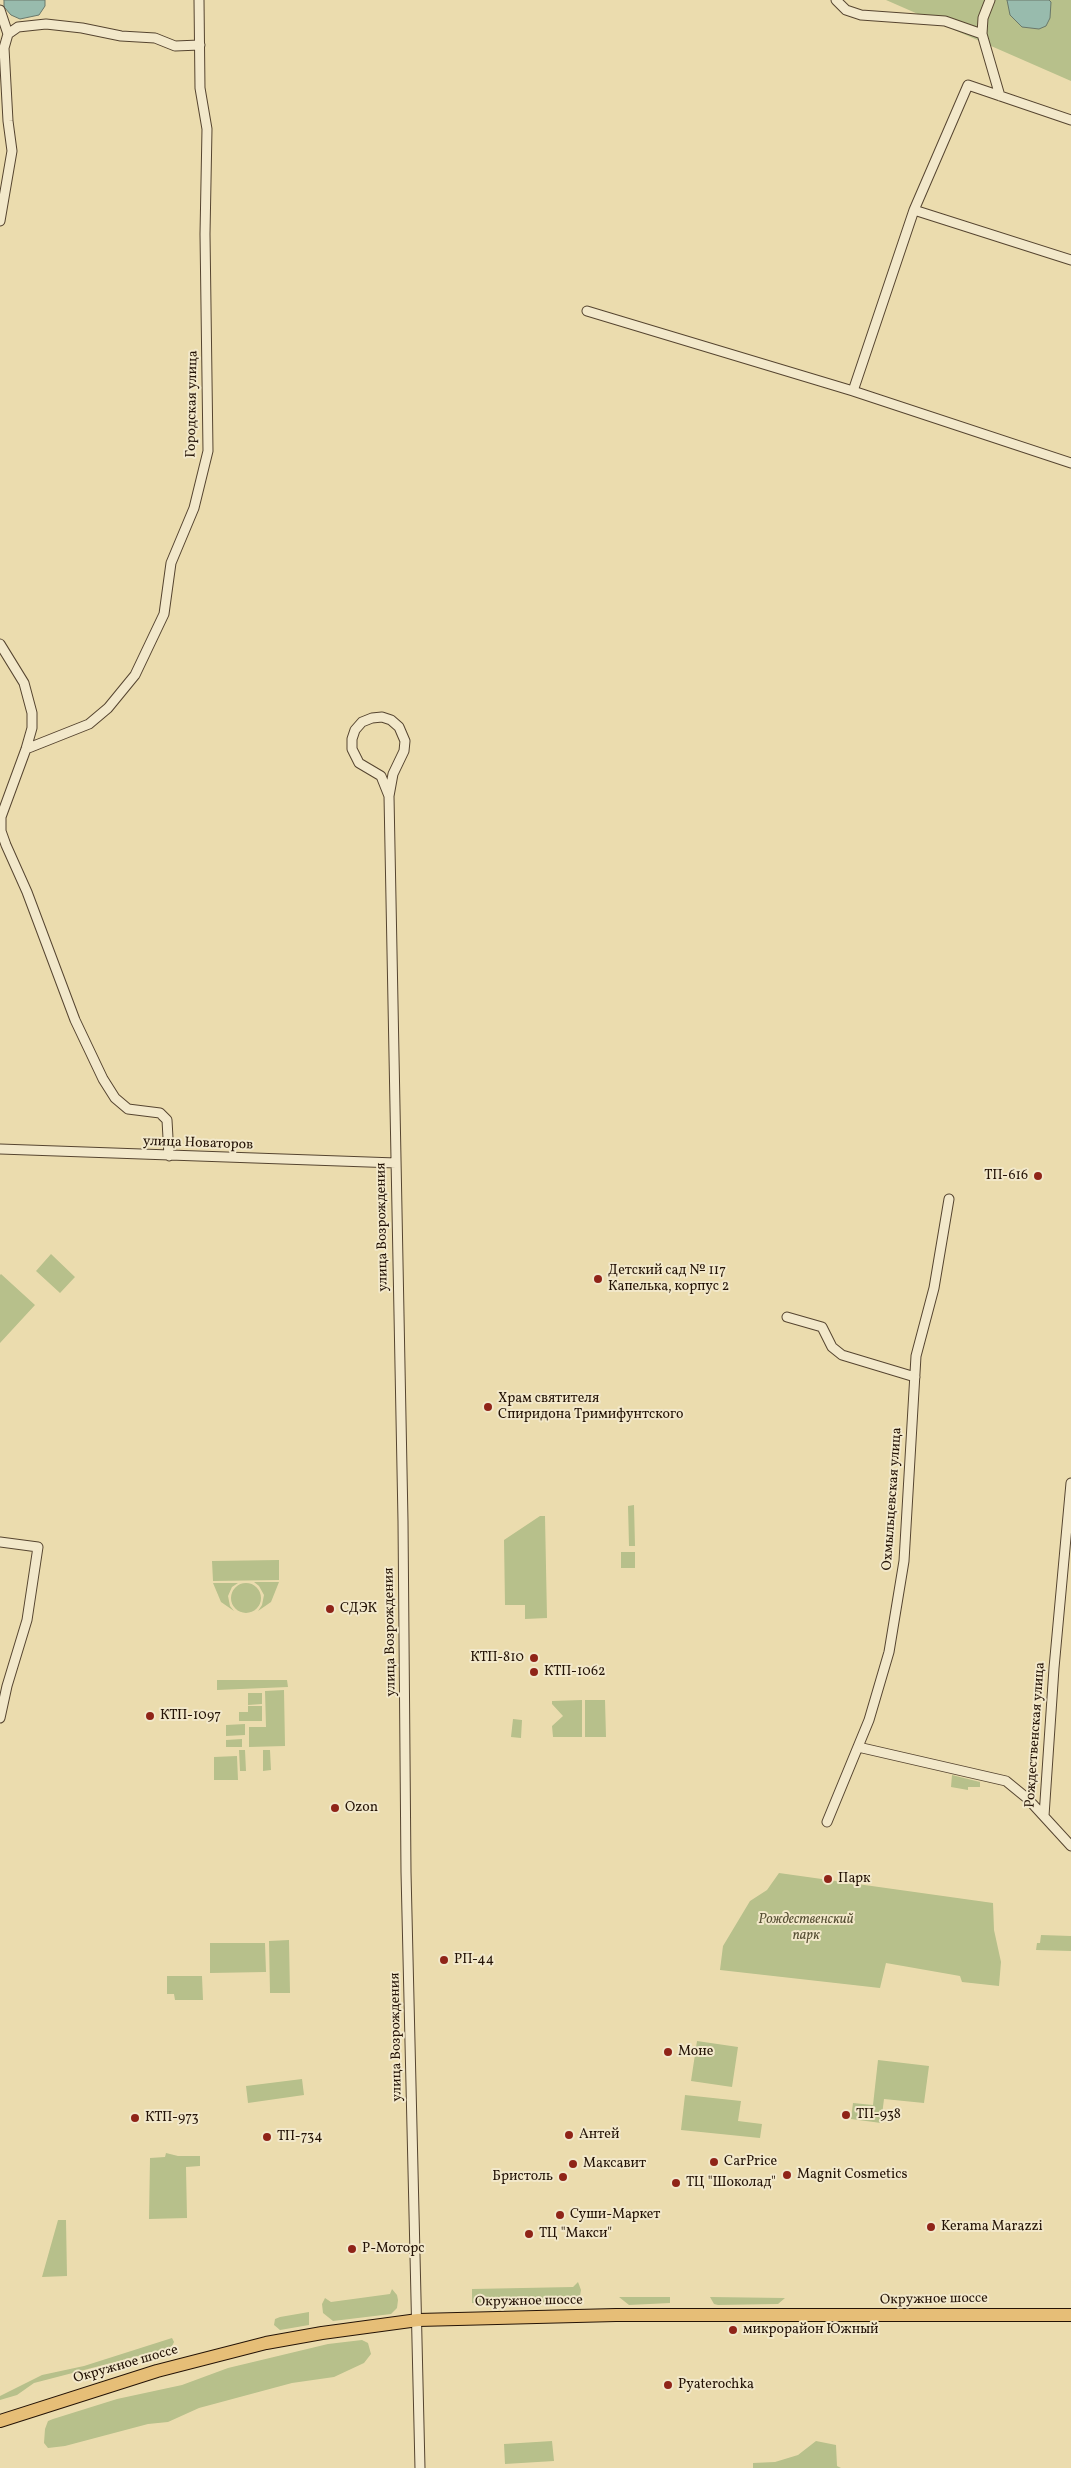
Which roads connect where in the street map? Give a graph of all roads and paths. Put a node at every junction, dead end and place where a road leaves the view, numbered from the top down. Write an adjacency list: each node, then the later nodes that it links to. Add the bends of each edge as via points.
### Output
1 (199, 0): 8 (street, Городская улица)
2 (836, 0): 7 (street, via 846,10 862,15 945,21)
3 (990, 0): 7 (street, via 983,18)
4 (0, 10): 6 (street)
5 (0, 28): 6 (street)
6 (8, 34): 8 (street, via 18,27 46,24 130,38 155,38 175,46); 12 (street, via 4,48 12,151)
7 (982, 34): 9 (street)
8 (200, 45): 18 (street, Городская улица, via 200,88 207,129 209,423 208,451 197,498 171,563 164,614 135,675 108,708 88,724)
9 (1000, 96): 10 (street); 11 (street, via 968,85)
10 (1071, 120)
11 (914, 210): 13 (street); 15 (street)
12 (0, 221)
13 (1071, 260)
14 (587, 311): 15 (street)
15 (853, 391): 16 (street)
16 (1071, 463)
17 (0, 644): 18 (street, via 24,683 29,698 32,728)
18 (26, 749): 21 (street, via 1,817 1,831 75,1020 103,1079 115,1098 128,1109 160,1113 167,1120)
19 (389, 796): 19 (street, улица Возрождения, via 393,774 404,751 404,736 391,720 372,718 355,730 352,750 359,763 380,776); 22 (street, улица Возрождения)
20 (0, 1149): 21 (street, улица Новаторов)
21 (169, 1156): 22 (street, улица Новаторов)
22 (396, 1163): 34 (street, улица Возрождения, via 406,1872)
23 (949, 1200): 25 (street, Охмыльцевская улица, via 934,1288 916,1356)
24 (787, 1317): 25 (street, via 822,1327 832,1347 842,1355)
25 (915, 1377): 29 (street, Охмыльцевская улица, via 904,1561 882,1681)
26 (1071, 1482): 30 (street, Рождественская улица)
27 (0, 1542): 28 (street, via 38,1547 27,1620)
28 (0, 1718)
29 (858, 1747): 30 (street, Рождественская улица, via 1006,1782); 31 (street, Охмыльцевская улица)
30 (1044, 1816): 32 (street)
31 (827, 1822)
32 (1071, 1846)
33 (1071, 2314): 34 (main road, Окружное шоссе, via 616,2315)
34 (418, 2320): 35 (main road, Окружное шоссе, via 266,2343 140,2376); 36 (street, улица Возрождения)
35 (0, 2421)
36 (420, 2468)

